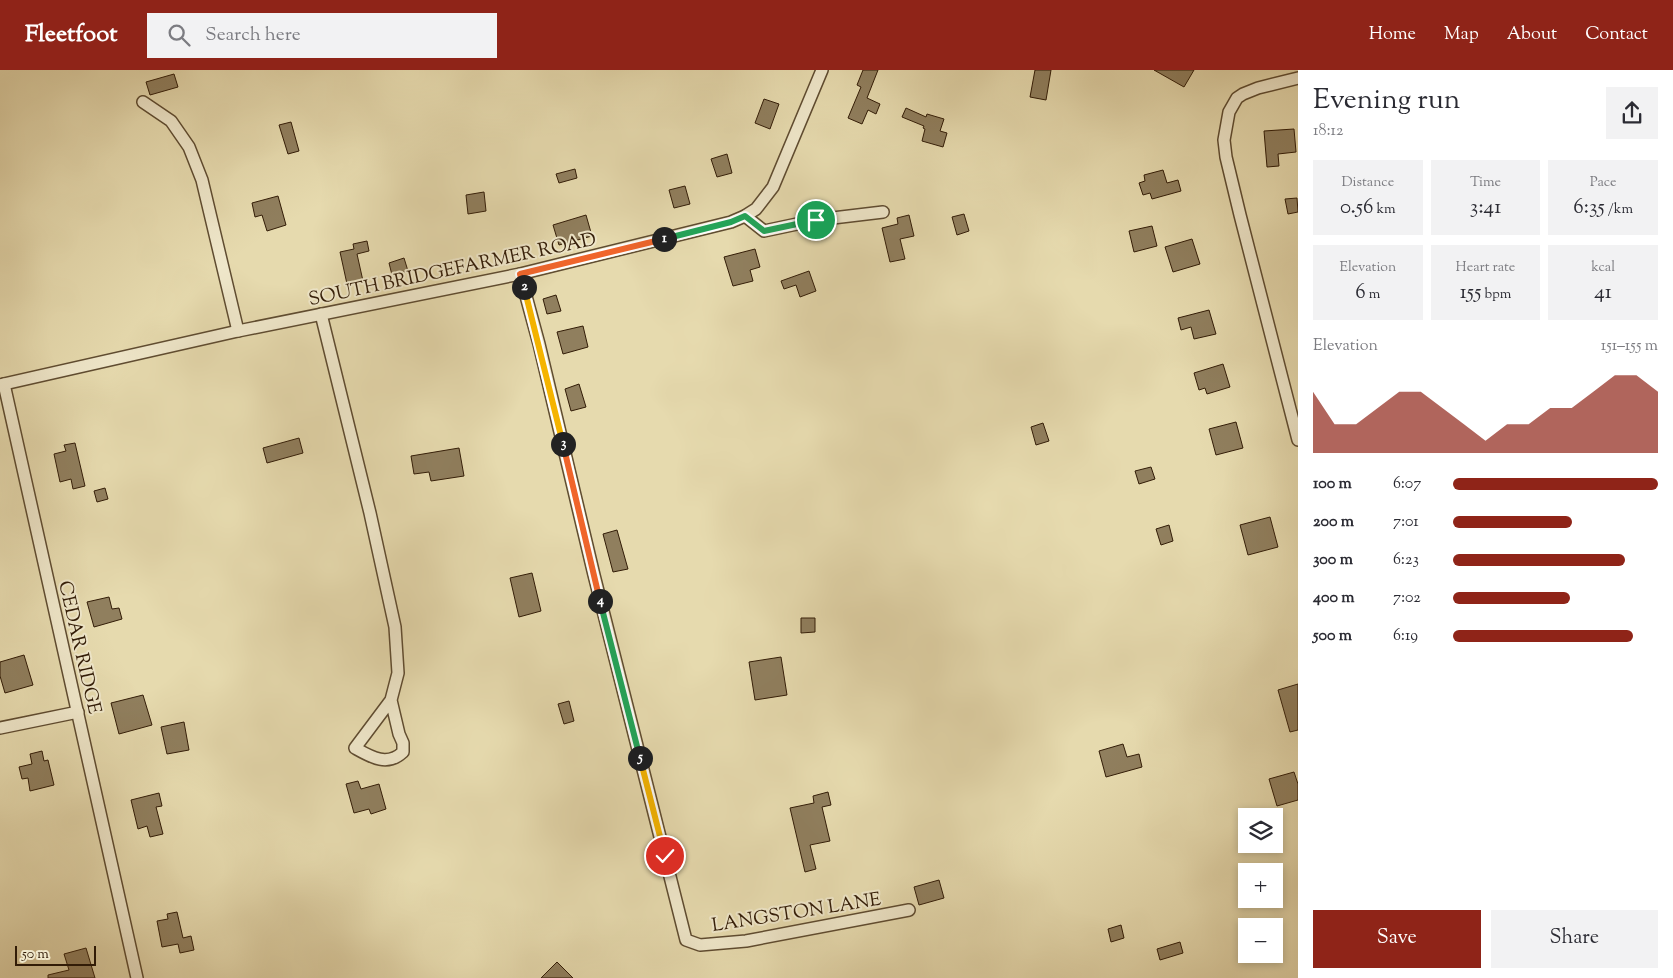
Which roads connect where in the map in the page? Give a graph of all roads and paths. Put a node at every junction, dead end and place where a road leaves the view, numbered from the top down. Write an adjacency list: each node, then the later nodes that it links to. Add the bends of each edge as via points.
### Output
1 (822, 70): 5 (street, SOUTH BRIDGEFARMER ROAD, via 774,187 756,209)
2 (1298, 78): 10 (street, via 1258,88 1237,98 1229,112 1224,140 1235,196)
3 (143, 102): 8 (street, via 171,120 190,148 202,180)
4 (884, 212): 5 (street, via 816,220 764,231)
5 (745, 216): 6 (street, SOUTH BRIDGEFARMER ROAD)
6 (520, 274): 7 (street, SOUTH BRIDGEFARMER ROAD); 14 (street, LANGSTON LANE, via 686,940 700,945 746,941)
7 (321, 314): 8 (street, SOUTH BRIDGEFARMER ROAD); 11 (street, via 395,628 398,673)
8 (238, 331): 9 (street, SOUTH BRIDGEFARMER ROAD)
9 (2, 384): 12 (street, CEDAR RIDGE)
10 (1298, 440)
11 (390, 700): 11 (street, via 355,748 373,758 387,760 403,752)
12 (78, 712): 13 (street); 15 (street, CEDAR RIDGE)
13 (0, 728)
14 (909, 910)
15 (137, 978)

